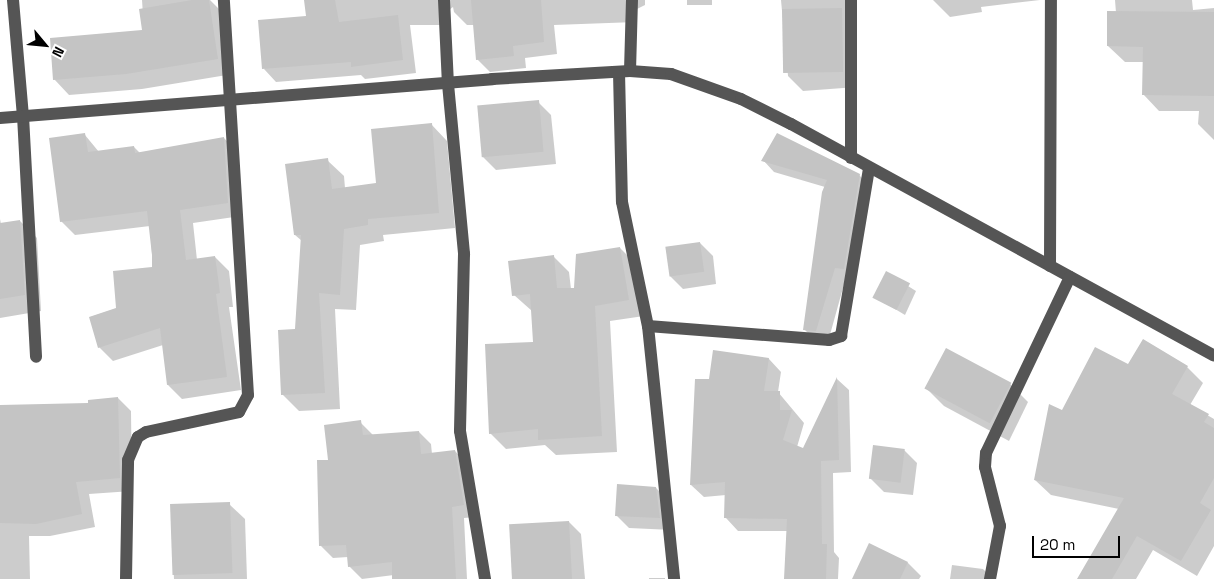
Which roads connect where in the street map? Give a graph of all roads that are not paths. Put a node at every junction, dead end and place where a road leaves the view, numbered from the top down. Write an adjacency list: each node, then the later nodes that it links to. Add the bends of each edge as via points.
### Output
1 (13, 0): 10 (street)
2 (224, 0): 9 (street)
3 (444, 0): 8 (street)
4 (632, 0): 7 (street)
5 (852, 0): 12 (street)
6 (1051, 0): 14 (street)
7 (624, 71): 8 (street); 12 (street, via 671,74 726,93); 16 (street, via 622,202)
8 (448, 84): 9 (street); 20 (street, via 464,254 460,431)
9 (230, 100): 10 (street); 19 (street, via 248,396 239,412 138,436 128,460)
10 (24, 116): 11 (street); 18 (street)
11 (0, 118)
12 (851, 158): 13 (street)
13 (869, 168): 14 (street); 16 (street, via 840,336 829,340)
14 (1050, 266): 15 (street)
15 (1070, 276): 17 (street); 22 (street, via 986,453 985,467 1000,526)
16 (648, 326): 21 (street)
17 (1214, 356)
18 (36, 357)
19 (126, 579)
20 (485, 579)
21 (674, 579)
22 (990, 579)

